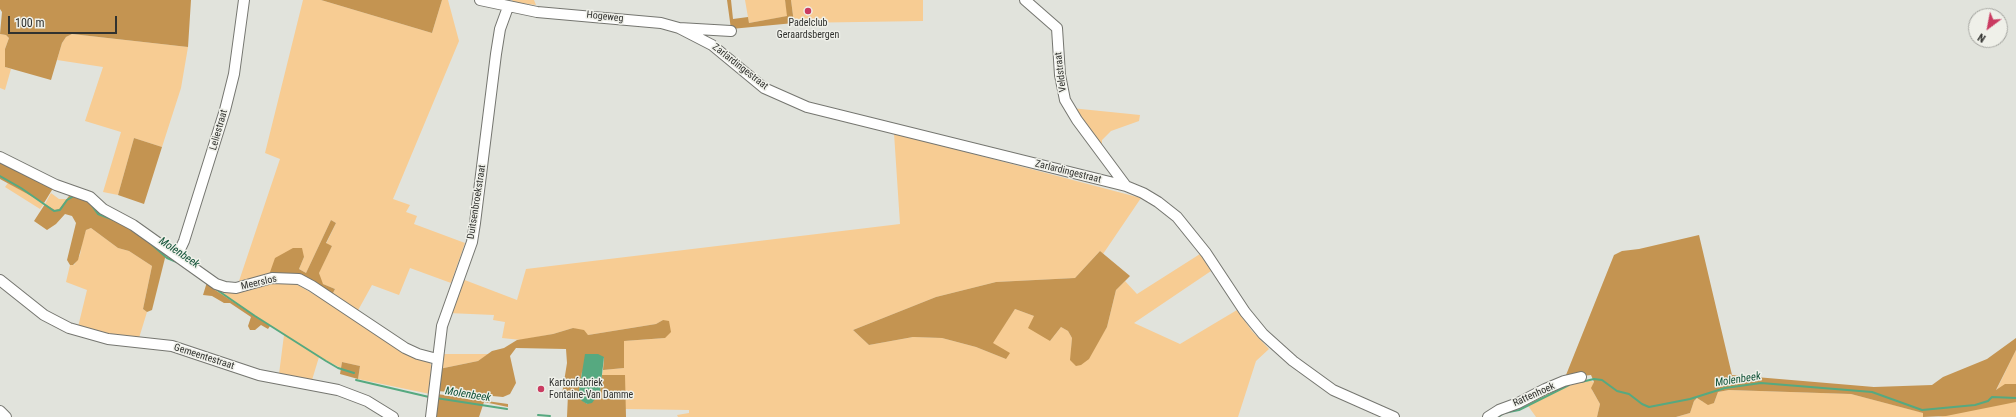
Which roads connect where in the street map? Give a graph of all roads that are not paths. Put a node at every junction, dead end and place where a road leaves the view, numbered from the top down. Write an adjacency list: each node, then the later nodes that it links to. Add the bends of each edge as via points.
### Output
1 (244, 0): 9 (street, Leliestraat, via 234,74 225,110)
2 (480, 0): 4 (street, Hogeweg)
3 (1025, 0): 8 (street, Veldstraat, via 1057,28 1060,75 1065,100)
4 (508, 7): 5 (street, Hogeweg, via 661,23); 11 (street, Duitsenbroekstraat, via 500,29 496,54 476,223 472,242 446,309)
5 (679, 28): 6 (street, Hogeweg); 8 (street, Zarlardingestraat, via 712,45 764,88 807,108)
6 (731, 31)
7 (0, 157): 9 (street, Meerslos, via 61,187 85,194 110,214 133,225)
8 (1126, 186): 17 (street, Zarlardingestraat, via 1158,202 1177,216 1206,253 1244,312 1263,334 1293,361 1333,390)
9 (177, 256): 11 (street, Meerslos, via 216,284 225,287 243,287 272,278 299,278 405,348)
10 (0, 280): 15 (street, Gemeentestraat, via 44,315 69,328 108,339 172,346 259,374 338,390 367,401)
11 (437, 359): 16 (street, Duitsenbroekstraat)
12 (1581, 378): 18 (street, Rattenhoek, via 1545,389)
13 (0, 411): 14 (street)
14 (6, 417)
15 (393, 417)
16 (431, 417)
17 (1394, 417)
18 (1488, 417)

